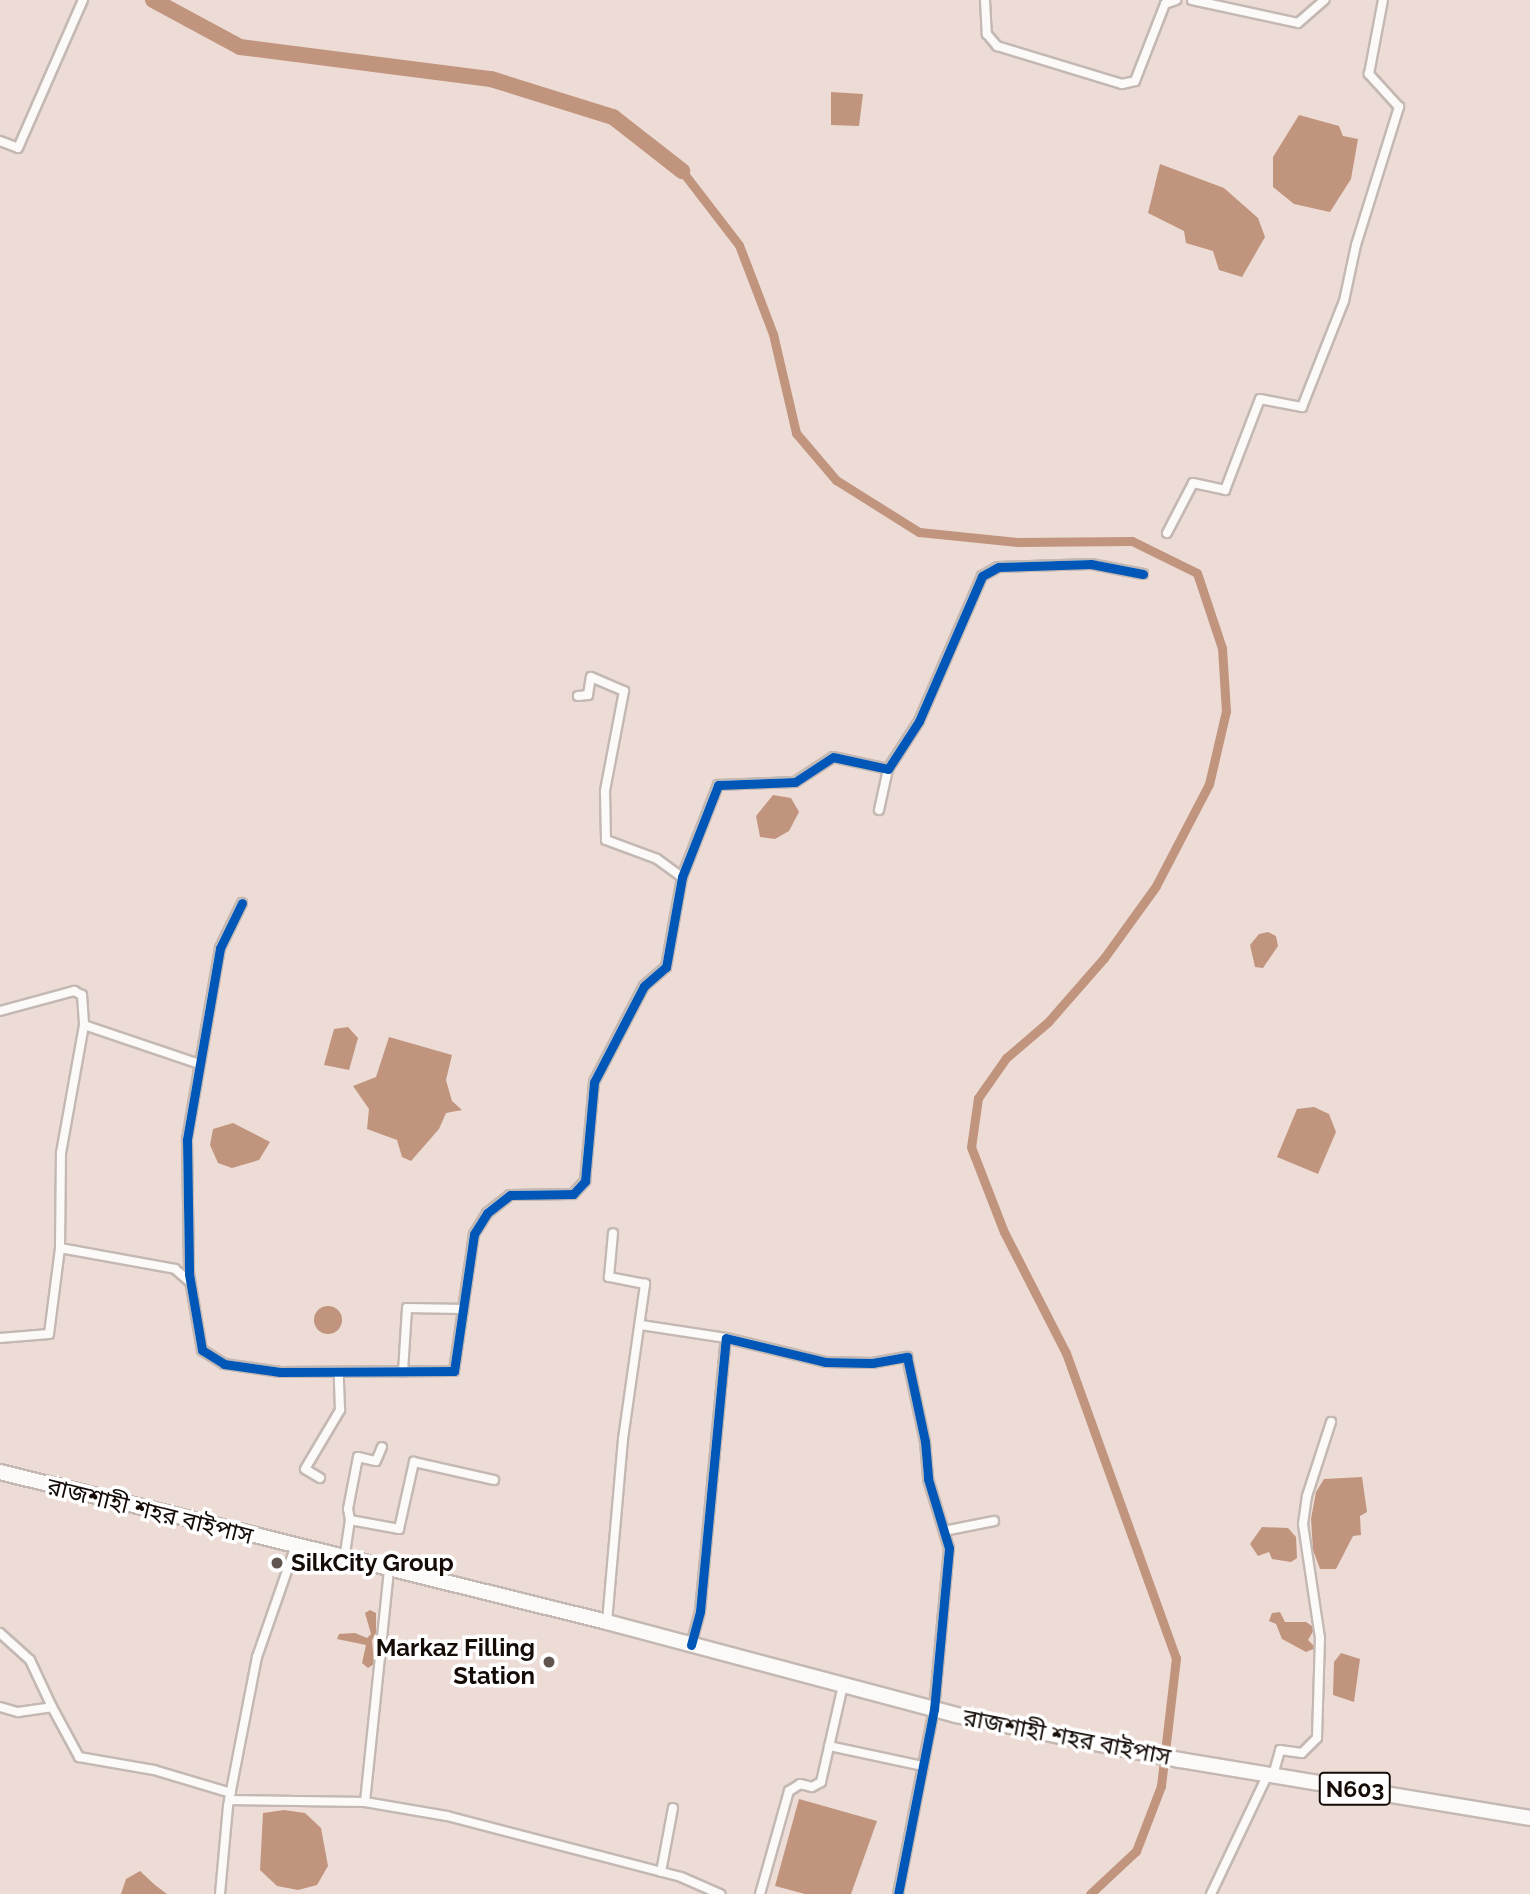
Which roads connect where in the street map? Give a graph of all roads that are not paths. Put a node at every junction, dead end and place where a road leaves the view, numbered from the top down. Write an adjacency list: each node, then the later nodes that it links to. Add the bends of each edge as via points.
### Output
1 (83, 0): 7 (street, via 18,148)
2 (985, 0): 3 (street, via 987,34 998,46 1122,84 1135,81 1165,4)
3 (1176, 0)
4 (1192, 0): 5 (street, via 1297,23)
5 (1324, 0)
6 (1383, 0): 8 (street, via 1369,75 1399,107 1356,245 1344,300 1302,407 1260,398 1225,490 1194,483)
7 (0, 141)
8 (1167, 533)
9 (1143, 573): 11 (street, via 1091,564 1031,564 998,567 982,576 919,721)
10 (578, 696): 13 (street, via 588,695 591,677 624,691 605,791 606,840 657,859)
11 (888, 769): 12 (street); 13 (street, via 833,757 794,782 718,785)
12 (879, 810)
13 (682, 877): 21 (street, via 666,967 644,986 594,1082 585,1181 573,1194 510,1195 487,1213 474,1234)
14 (242, 903): 17 (street, via 220,948)
15 (0, 1011): 16 (street, via 74,991 82,995)
16 (84, 1025): 17 (street); 19 (street, via 61,1153)
17 (199, 1064): 20 (street, via 187,1139 185,1212)
18 (613, 1233): 22 (street, via 609,1277 645,1284)
19 (60, 1248): 20 (street, via 175,1269); 23 (street, via 49,1334)
20 (190, 1282): 26 (street, via 202,1350 224,1364 280,1372)
21 (463, 1309): 25 (street, via 454,1371); 25 (street, via 407,1308)
22 (641, 1325): 24 (street); 38 (street, via 623,1439)
23 (0, 1338)
24 (726, 1338): 34 (street, via 825,1362 872,1363 907,1357 928,1479); 40 (street, via 700,1611)
25 (403, 1371): 26 (street)
26 (339, 1372): 30 (street, via 340,1410 305,1469)
27 (1331, 1422): 47 (street, via 1307,1496 1303,1524 1320,1638 1317,1738 1303,1753 1280,1750)
28 (382, 1447): 32 (street, via 376,1461 358,1457)
29 (0, 1472): 35 (highway, রাজশাহী শহর বাইপাস / N603)
30 (320, 1478)
31 (494, 1479): 32 (street, via 414,1462 399,1529)
32 (350, 1520): 36 (street)
33 (994, 1521): 34 (street)
34 (944, 1531): 44 (street, via 949,1548)
35 (295, 1548): 36 (highway, রাজশাহী শহর বাইপাস / N603); 48 (street, via 257,1657)
36 (344, 1560): 37 (highway, রাজশাহী শহর বাইপাস / N603)
37 (389, 1571): 38 (highway, রাজশাহী শহর বাইপাস / N603); 49 (street)
38 (607, 1622): 40 (highway, রাজশাহী শহর বাইপাস / N603)
39 (0, 1633): 43 (street, via 30,1660)
40 (691, 1645): 41 (highway, রাজশাহী শহর বাইপাস / N603)
41 (843, 1685): 44 (highway, রাজশাহী শহর বাইপাস / N603); 45 (street)
42 (0, 1707): 43 (street, via 18,1712)
43 (52, 1707): 48 (street, via 79,1757 154,1770)
44 (934, 1709): 46 (street); 47 (highway, রাজশাহী শহর বাইপাস / N603)
45 (829, 1746): 46 (street); 55 (street, via 817,1786 800,1784 789,1791)
46 (923, 1766): 56 (street)
47 (1270, 1775): 51 (highway, রাজশাহী শহর বাইপাস / N603); 57 (street)
48 (230, 1796): 49 (street); 53 (street)
49 (365, 1801): 52 (street, via 447,1816)
50 (673, 1808): 52 (street)
51 (1530, 1818)
52 (660, 1872): 54 (street)
53 (220, 1894)
54 (720, 1894)
55 (760, 1894)
56 (898, 1894)
57 (1211, 1894)

